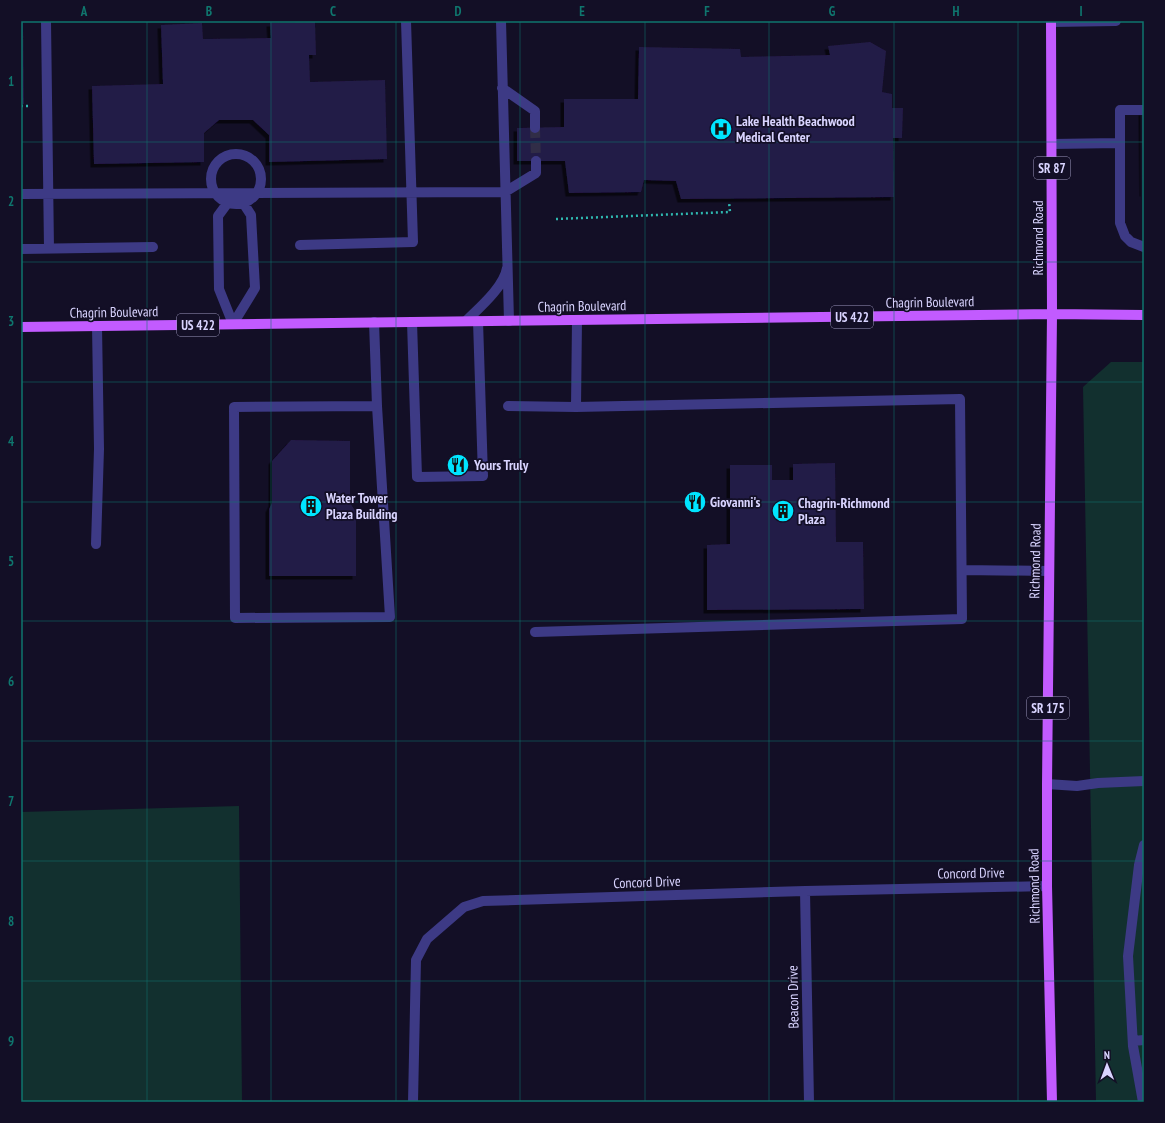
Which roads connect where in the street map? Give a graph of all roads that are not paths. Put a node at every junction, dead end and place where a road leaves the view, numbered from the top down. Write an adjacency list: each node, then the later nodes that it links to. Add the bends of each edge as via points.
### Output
1 (46, 21): 18 (street)
2 (406, 21): 16 (street)
3 (501, 21): 6 (street)
4 (1116, 21): 5 (street)
5 (1051, 22): 10 (main road, Richmond Road / SR 87)
6 (502, 88): 8 (street, via 534,111); 13 (street)
7 (1144, 110): 9 (street, via 1120,110)
8 (535, 128)
9 (1120, 143): 10 (street); 23 (street, via 1120,223 1125,236 1131,242)
10 (1052, 144): 27 (main road, Richmond Road / SR 87)
11 (536, 161): 13 (street, via 536,173)
12 (215, 192): 14 (street); 15 (street, via 211,177 218,161 233,154 241,154 255,162 260,170 260,186); 18 (street); 19 (street)
13 (505, 192): 16 (street); 26 (street)
14 (235, 193): 15 (street); 19 (street); 20 (street)
15 (257, 193): 16 (street); 20 (street)
16 (412, 193): 21 (street, via 413,242)
17 (21, 194): 18 (street)
18 (49, 194): 25 (street)
19 (228, 202): 20 (street); 35 (street, via 218,216 220,289)
20 (244, 203): 35 (street, via 251,215 255,288)
21 (300, 245)
22 (153, 247): 25 (street)
23 (1144, 247)
24 (21, 249): 25 (street)
25 (49, 249)
26 (508, 258): 30 (street, via 502,280); 32 (street)
27 (1052, 314): 28 (main road, Chagrin Boulevard / US 422); 29 (main road, Chagrin Boulevard / US 422); 43 (main road, Richmond Road / SR 175)
28 (1144, 315)
29 (577, 320): 32 (main road, Chagrin Boulevard / US 422); 40 (street)
30 (466, 321): 31 (main road, Chagrin Boulevard / US 422); 34 (main road, Chagrin Boulevard / US 422)
31 (478, 321): 32 (main road, Chagrin Boulevard / US 422); 34 (street, via 483,476 417,478)
32 (509, 321)
33 (374, 322): 34 (main road, Chagrin Boulevard / US 422); 35 (main road, Chagrin Boulevard / US 422); 38 (street)
34 (412, 322)
35 (233, 324): 36 (main road, Chagrin Boulevard / US 422)
36 (97, 326): 37 (main road, Chagrin Boulevard / US 422); 41 (street, via 99,449)
37 (21, 327)
38 (377, 406): 38 (street, via 390,617 235,618 234,407)
39 (508, 406): 40 (street)
40 (576, 407): 42 (street, via 960,399)
41 (96, 544)
42 (962, 570): 43 (street); 44 (street, via 962,620)
43 (1049, 571): 46 (main road, Richmond Road / SR 175)
44 (534, 632)
45 (1144, 781): 46 (street, via 1077,786)
46 (1047, 784): 48 (main road, Richmond Road / SR 175)
47 (1144, 845): 50 (street, via 1139,865 1128,956)
48 (1047, 886): 49 (street, Concord Drive); 54 (main road, Richmond Road / SR 175)
49 (805, 891): 52 (street, Concord Drive, via 483,901 464,907 427,939 416,960); 53 (street, Beacon Drive)
50 (1133, 1040): 51 (street); 55 (street)
51 (1144, 1040)
52 (413, 1102)
53 (809, 1102)
54 (1052, 1102)
55 (1143, 1102)

